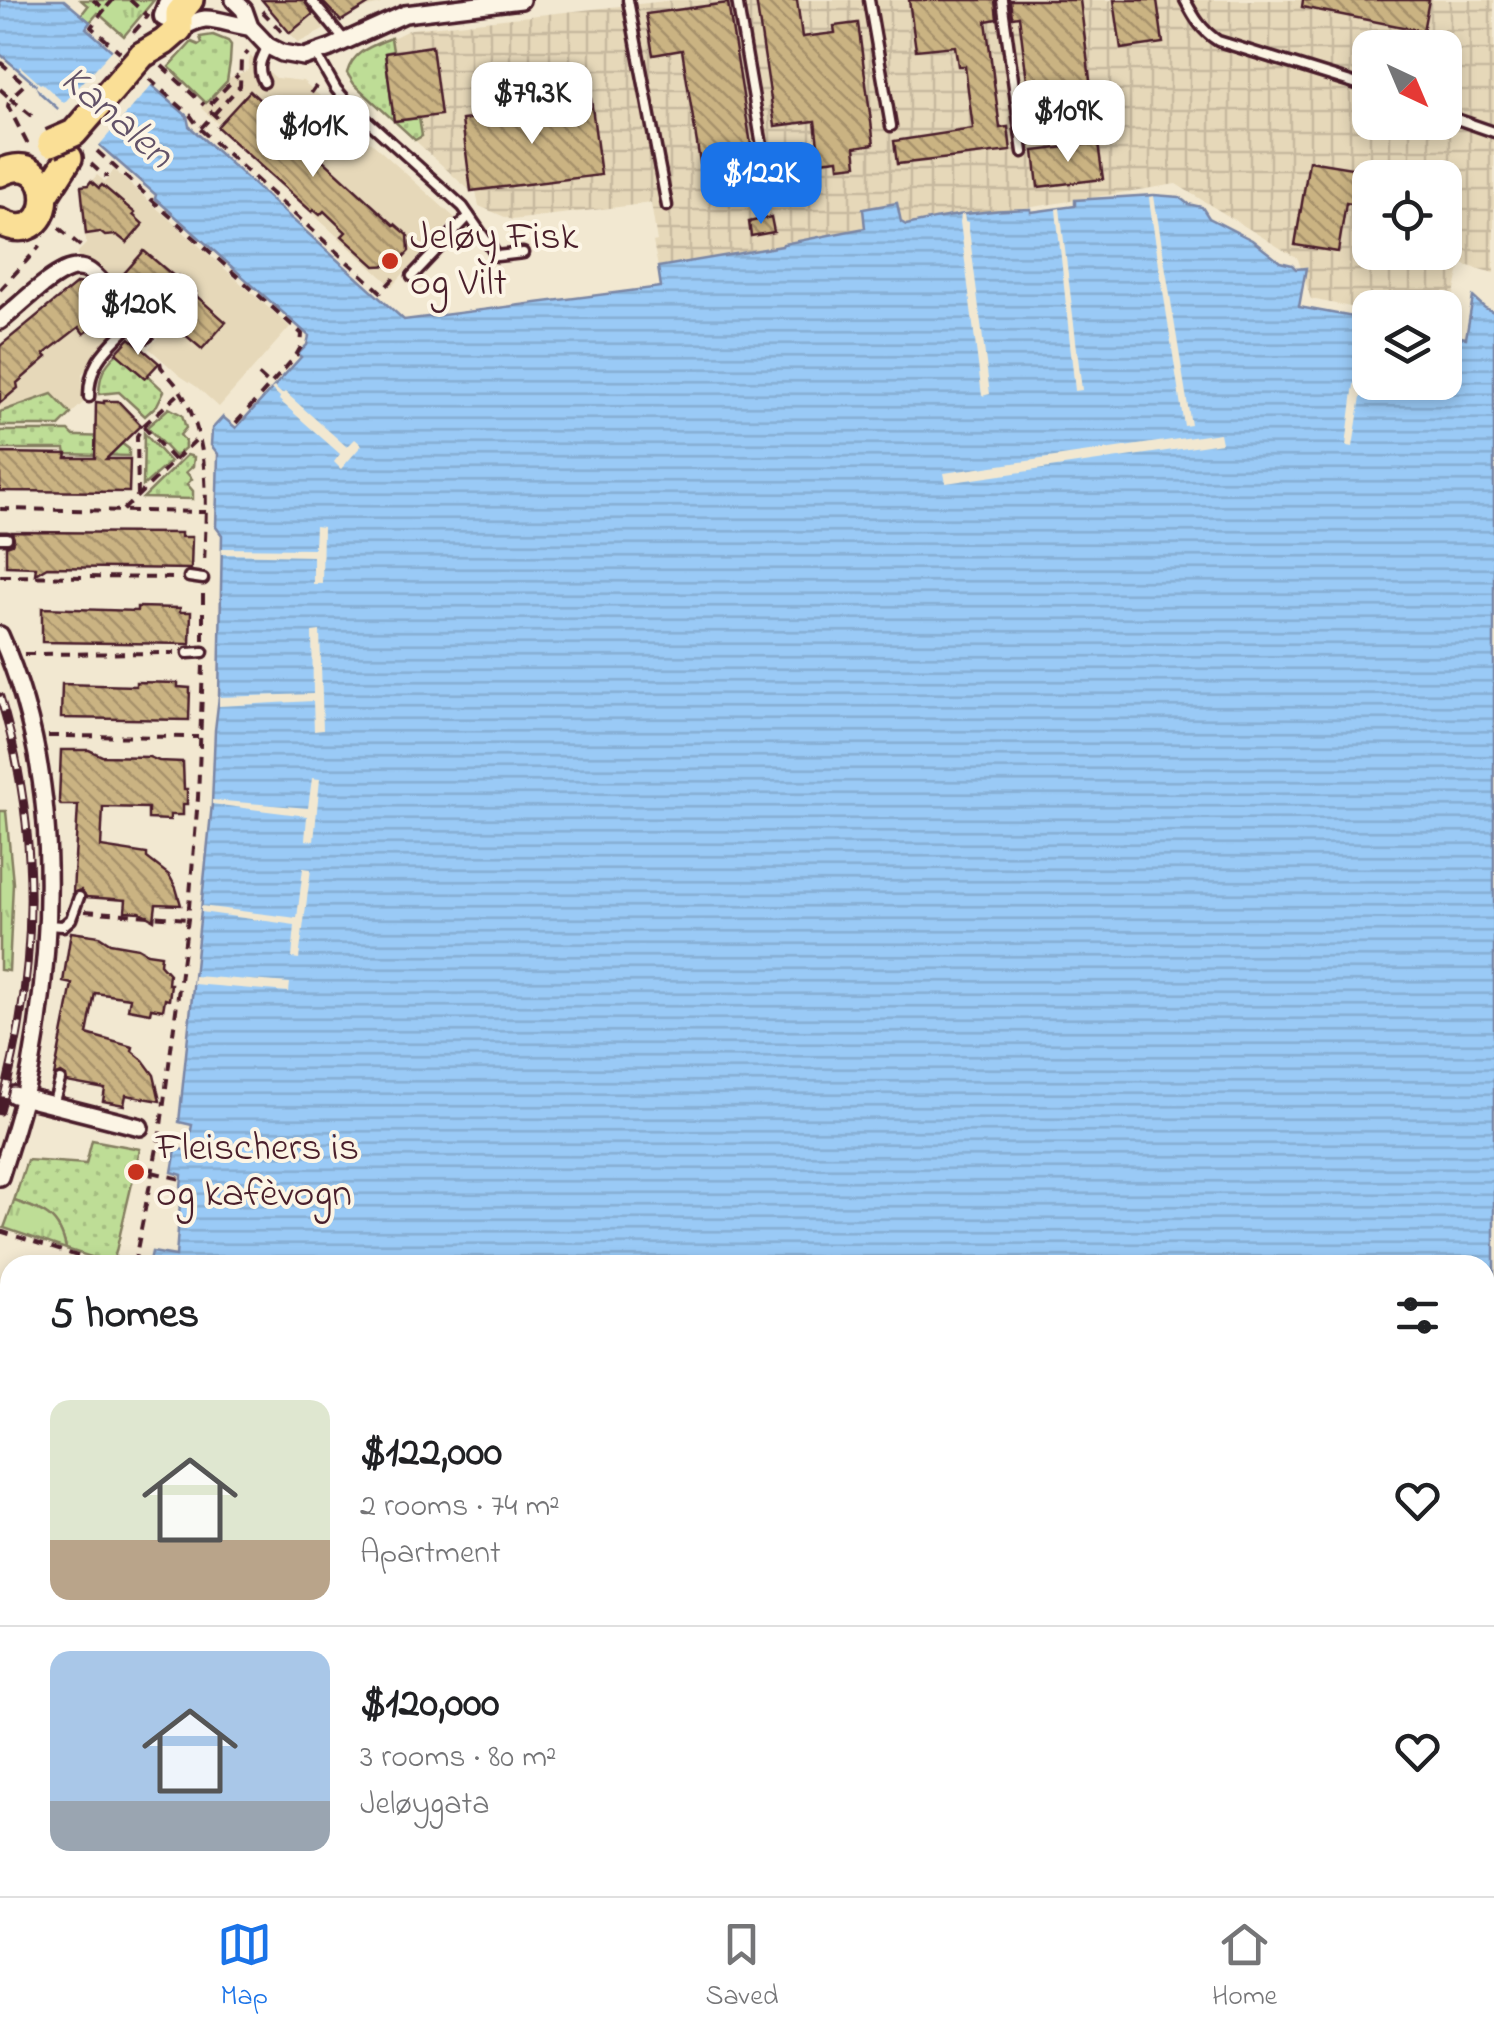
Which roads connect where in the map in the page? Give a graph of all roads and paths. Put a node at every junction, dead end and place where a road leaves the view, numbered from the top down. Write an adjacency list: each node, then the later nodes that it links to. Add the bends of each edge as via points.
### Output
1 (94, 0): 12 (path)
2 (113, 0): 12 (path)
3 (130, 0): 14 (path)
4 (234, 0): 13 (street)
5 (312, 0): 15 (lane)
6 (520, 0): 15 (street, via 405,14)
7 (628, 0): 40 (lane)
8 (736, 0): 38 (lane)
9 (869, 0): 31 (lane)
10 (1002, 0): 35 (lane)
11 (1185, 0): 22 (lane, via 1218,41)
12 (105, 8): 14 (path, via 91,27)
13 (250, 27): 14 (street, via 202,19); 16 (street)
14 (158, 32): 26 (path); 32 (path); 36 (main road, bridge)
15 (346, 41): 18 (street)
16 (268, 46): 18 (street, via 304,58); 21 (lane, via 259,62)
17 (248, 52): 20 (path)
18 (316, 54): 41 (lane, via 349,104)
19 (0, 62): 25 (path, via 25,84)
20 (240, 74): 26 (path); 32 (path, via 240,86)
21 (264, 82)
22 (1352, 82)
23 (316, 86): 27 (path)
24 (0, 90): 25 (path)
25 (10, 98): 28 (path); 36 (path, via 8,106)
26 (208, 107): 30 (path, bridge)
27 (301, 108)
28 (37, 120)
29 (1462, 121): 33 (lane)
30 (222, 122)
31 (891, 126)
32 (200, 129): 47 (path, via 381,292 398,273)
33 (1494, 132)
34 (97, 151): 37 (path)
35 (1023, 152)
36 (38, 157): 37 (path, via 104,176); 39 (main road); 39 (main road, via 36,175)
37 (107, 160): 53 (path, via 302,334 296,357)
38 (769, 186)
39 (46, 194): 43 (main road, via 44,211)
40 (668, 206)
41 (466, 211): 46 (lane, via 497,256); 47 (lane)
42 (59, 228): 45 (path)
43 (22, 232): 44 (main road); 48 (path)
44 (0, 242)
45 (84, 250)
46 (524, 254)
47 (412, 276)
48 (0, 290)
49 (0, 321): 50 (street, via 64,271 78,268 91,272)
50 (140, 327): 55 (lane, via 97,359)
51 (160, 362): 54 (path)
52 (259, 375): 53 (path)
53 (270, 385): 56 (path)
54 (182, 392): 57 (path); 58 (path)
55 (89, 397)
56 (234, 424)
57 (143, 426): 59 (path); 60 (path, via 136,436)
58 (199, 437): 59 (path); 63 (path)
59 (174, 461): 60 (path)
60 (138, 496): 62 (path)
61 (0, 510): 62 (path)
62 (122, 511): 63 (path)
63 (206, 512): 66 (path)
64 (0, 576): 65 (path)
65 (185, 577): 66 (lane)
66 (203, 579): 68 (path)
67 (0, 635): 70 (street)
68 (203, 652): 69 (lane); 72 (path)
69 (184, 653): 70 (path)
70 (10, 658): 71 (street)
71 (33, 736): 72 (path); 76 (street, via 48,848)
72 (200, 737): 75 (path)
73 (79, 896): 74 (lane)
74 (76, 910): 75 (path); 76 (lane, via 62,926)
75 (188, 920): 81 (path)
76 (47, 925): 78 (street, via 30,1069)
77 (60, 1080): 79 (lane)
78 (18, 1097): 79 (street); 82 (street)
79 (53, 1105): 80 (street)
80 (140, 1127)
81 (152, 1172): 83 (path); 86 (path)
82 (0, 1177)
83 (182, 1179)
84 (0, 1231): 85 (path)
85 (74, 1255)
86 (136, 1255)

